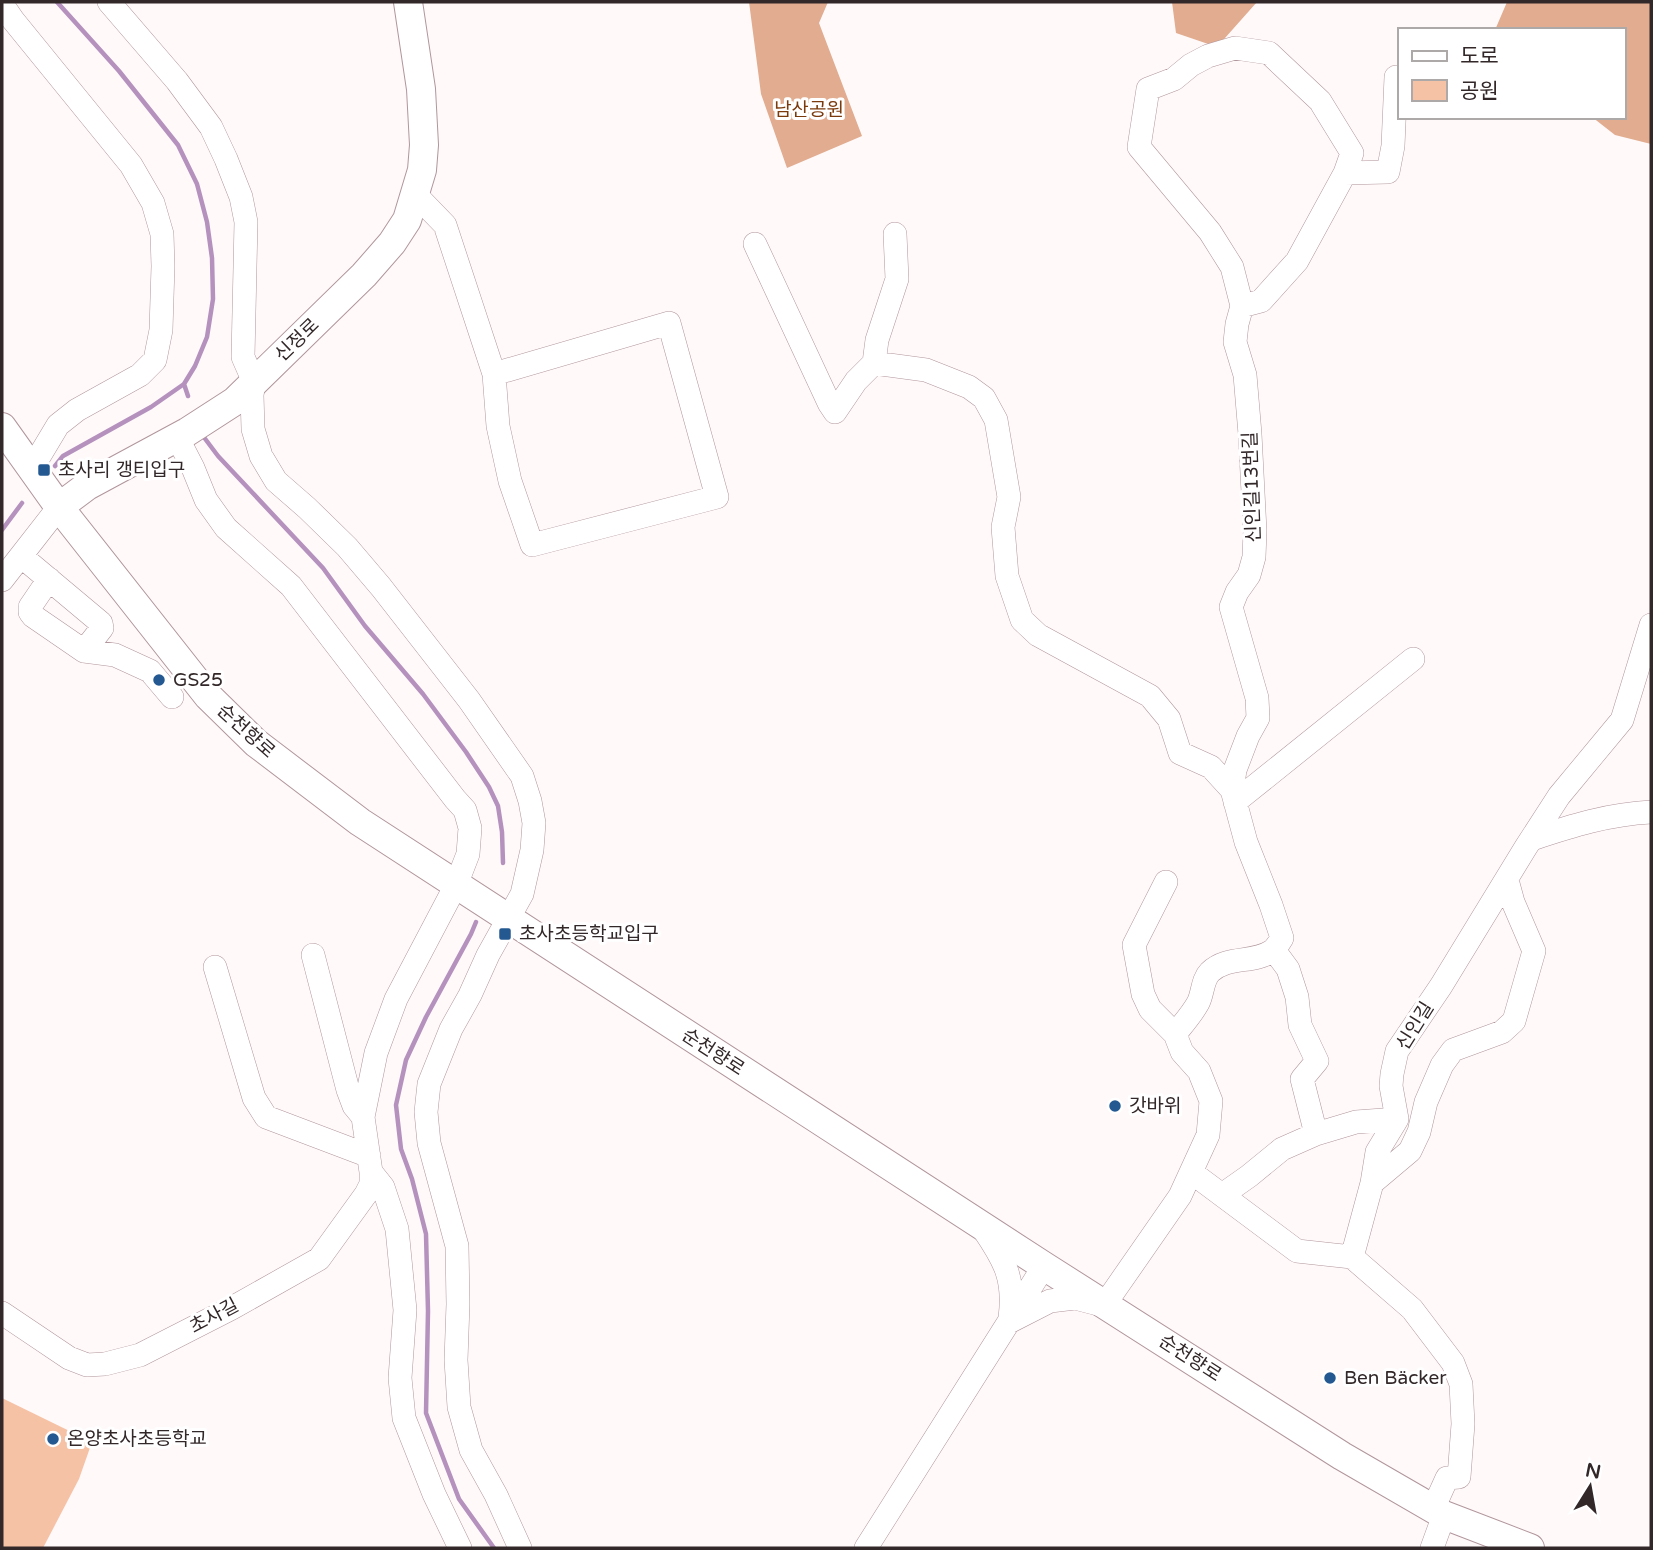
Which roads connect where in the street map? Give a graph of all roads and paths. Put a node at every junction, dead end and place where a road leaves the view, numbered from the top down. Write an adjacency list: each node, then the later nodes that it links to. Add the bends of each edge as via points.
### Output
1 (109, 2): 12 (street, via 211,127 241,197 246,222 243,357)
2 (408, 2): 6 (main road, 신정로, via 424,145)
3 (2, 4): 15 (street, via 131,164 153,203 162,234 161,330 155,360 140,375 58,425)
4 (1396, 77): 5 (street, via 1388,172)
5 (1345, 173): 9 (street, via 1297,261 1261,301); 9 (street, via 1352,153 1320,101 1269,53 1236,48 1208,56 1174,79 1148,89 1139,147 1210,232 1232,267)
6 (416, 195): 11 (street, via 445,225); 12 (main road, 신정로, via 392,243)
7 (895, 234): 10 (street, via 897,278)
8 (755, 244): 10 (street, via 835,412)
9 (1242, 306): 24 (street, 신인길13번길, via 1235,342 1245,375 1255,531 1249,575 1231,607 1257,698 1258,718 1235,770)
10 (874, 363): 24 (street, via 926,370 984,398 996,420 1009,498 1003,527 1007,576 1022,620 1038,635 1150,695 1169,719 1180,753 1211,767)
11 (494, 374): 11 (street, via 498,426 510,481 532,545 718,497 669,323)
12 (254, 382): 14 (main road, 신정로, via 235,401); 30 (street, via 253,429 261,456 276,481 347,547 469,700 522,776 534,823 532,850 523,894)
13 (2, 427): 15 (main road, 순천향로)
14 (177, 437): 16 (main road, 신정로, via 87,486); 29 (street, via 206,500 226,528 290,586 465,810 470,828 468,854)
15 (31, 470): 16 (main road, 순천향로)
16 (59, 507): 17 (street, 신정로); 29 (main road, 순천향로, via 208,696 256,743 360,822)
17 (21, 556): 18 (street); 19 (street, 신정로)
18 (49, 579): 21 (street, via 103,626); 21 (street, via 30,612)
19 (2, 580)
20 (1651, 625): 26 (street, 신인길, via 1622,720 1559,796)
21 (84, 651): 23 (street, via 116,654 150,671)
22 (1413, 659): 24 (street)
23 (172, 697)
24 (1234, 796): 31 (street, 신인길13번길, via 1282,938)
25 (1651, 812): 26 (street, via 1584,822)
26 (1532, 839): 27 (street, 신인길)
27 (1507, 880): 36 (street, 신인길, via 1398,1051 1391,1086); 40 (street, via 1534,951 1514,1021 1502,1032 1453,1050 1426,1102 1410,1151)
28 (1166, 882): 34 (street, via 1134,945 1143,994 1150,1009)
29 (456, 885): 30 (main road, 순천향로); 35 (street, via 396,999 376,1053)
30 (509, 919): 42 (main road, 순천향로); 50 (street, via 451,1029 429,1084 426,1112 429,1143 457,1246 458,1407 471,1450)
31 (1274, 950): 34 (street, via 1229,961 1209,973 1200,1000); 37 (street, via 1288,969 1300,1025 1317,1061 1302,1079)
32 (313, 955): 35 (street, via 348,1090)
33 (215, 967): 38 (street, via 254,1098 267,1117)
34 (1175, 1034): 39 (street, via 1182,1052 1199,1071 1211,1101 1208,1135)
35 (363, 1117): 38 (street)
36 (1397, 1119): 37 (street, via 1356,1122); 40 (street, via 1377,1152)
37 (1316, 1134): 41 (street, via 1282,1149)
38 (370, 1164): 46 (street, 초사길, via 371,1184 366,1194 319,1259 140,1355 87,1365); 49 (street, via 397,1229 405,1310 400,1378 404,1418)
39 (1191, 1172): 41 (street); 45 (street)
40 (1372, 1183): 43 (street)
41 (1222, 1195): 43 (street, via 1297,1251)
42 (980, 1224): 44 (main road, 순천향로); 47 (street, via 1010,1280)
43 (1352, 1257): 48 (street, via 1412,1309 1453,1363 1461,1384 1459,1477 1447,1478)
44 (1044, 1266): 45 (main road, 순천향로); 47 (street)
45 (1108, 1306): 47 (street, via 1075,1298 1050,1301); 48 (main road, 순천향로)
46 (2, 1313)
47 (1009, 1322): 51 (street)
48 (1438, 1512): 52 (street); 53 (street); 54 (main road, 순천향로)
49 (460, 1548)
50 (520, 1548)
51 (866, 1548)
52 (1432, 1548)
53 (1443, 1548)
54 (1530, 1548)

